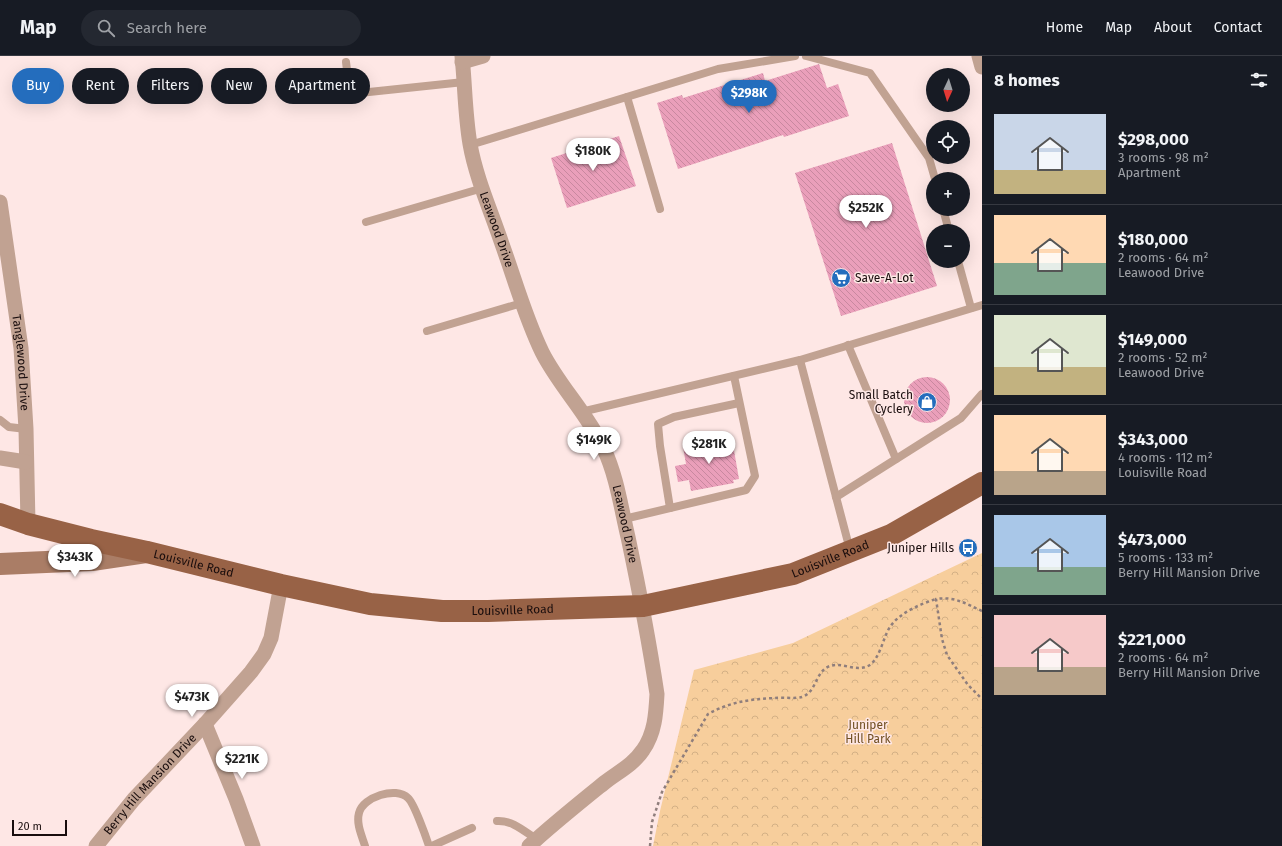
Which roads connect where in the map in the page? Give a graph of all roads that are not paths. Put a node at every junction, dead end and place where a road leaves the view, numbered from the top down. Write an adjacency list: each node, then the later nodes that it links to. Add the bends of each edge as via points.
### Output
1 (483, 56): 5 (street)
2 (795, 56): 9 (lane, via 718,69)
3 (806, 56): 11 (lane, via 870,73 929,158)
4 (979, 56): 7 (street)
5 (462, 59): 8 (street, Leawood Drive)
6 (346, 62): 8 (lane, via 350,94)
7 (982, 67)
8 (464, 82): 10 (street, Leawood Drive)
9 (627, 97): 10 (lane); 14 (lane)
10 (470, 145): 12 (street, Leawood Drive)
11 (933, 172)
12 (483, 188): 15 (lane); 17 (street, Leawood Drive)
13 (0, 202): 28 (street, Tanglewood Drive, via 21,348)
14 (660, 209)
15 (366, 222)
16 (960, 268): 19 (lane)
17 (522, 303): 20 (lane); 26 (street, Leawood Drive, via 542,353)
18 (982, 304): 19 (lane)
19 (971, 308): 21 (lane)
20 (427, 331)
21 (848, 345): 22 (lane); 30 (lane)
22 (800, 360): 23 (lane); 33 (lane)
23 (734, 376): 25 (lane); 26 (lane)
24 (982, 394): 30 (lane, via 961,418)
25 (739, 403): 34 (lane, via 674,417 658,424); 34 (lane, via 755,476 746,490)
26 (581, 412): 36 (street, Leawood Drive, via 604,449 613,473)
27 (0, 420): 28 (lane, via 9,427)
28 (26, 429): 31 (street, Tanglewood Drive)
29 (0, 458): 31 (street)
30 (896, 459): 33 (lane)
31 (26, 462): 38 (street, Tanglewood Drive)
32 (982, 483): 40 (main road, Louisville Road, via 891,534)
33 (836, 497): 40 (lane)
34 (670, 508): 36 (lane)
35 (0, 514): 38 (main road, Louisville Road)
36 (624, 519): 44 (street, Leawood Drive)
37 (0, 520): 38 (street)
38 (28, 524): 39 (main road, Louisville Road); 41 (main road, Louisville Road)
39 (0, 531)
40 (850, 551): 44 (main road, Louisville Road, via 793,574)
41 (147, 552): 42 (street, via 92,560); 43 (main road, Louisville Road)
42 (0, 564)
43 (281, 585): 44 (main road, Louisville Road, via 370,604 442,611 488,612); 45 (street, Berry Hill Mansion Drive, via 271,638 264,654)
44 (643, 606): 48 (street, Leawood Drive, via 657,694 652,732 644,749 630,765)
45 (205, 724): 49 (street, Berry Hill Mansion Drive, via 139,793); 50 (street, Berry Hill Mansion Drive)
46 (497, 821): 48 (lane, via 502,820 515,825)
47 (472, 828): 53 (lane)
48 (532, 843)
49 (96, 846)
50 (253, 846)
51 (365, 846): 52 (lane, via 358,821 359,811 368,801 393,792 409,798)
52 (429, 846)
53 (432, 846)

